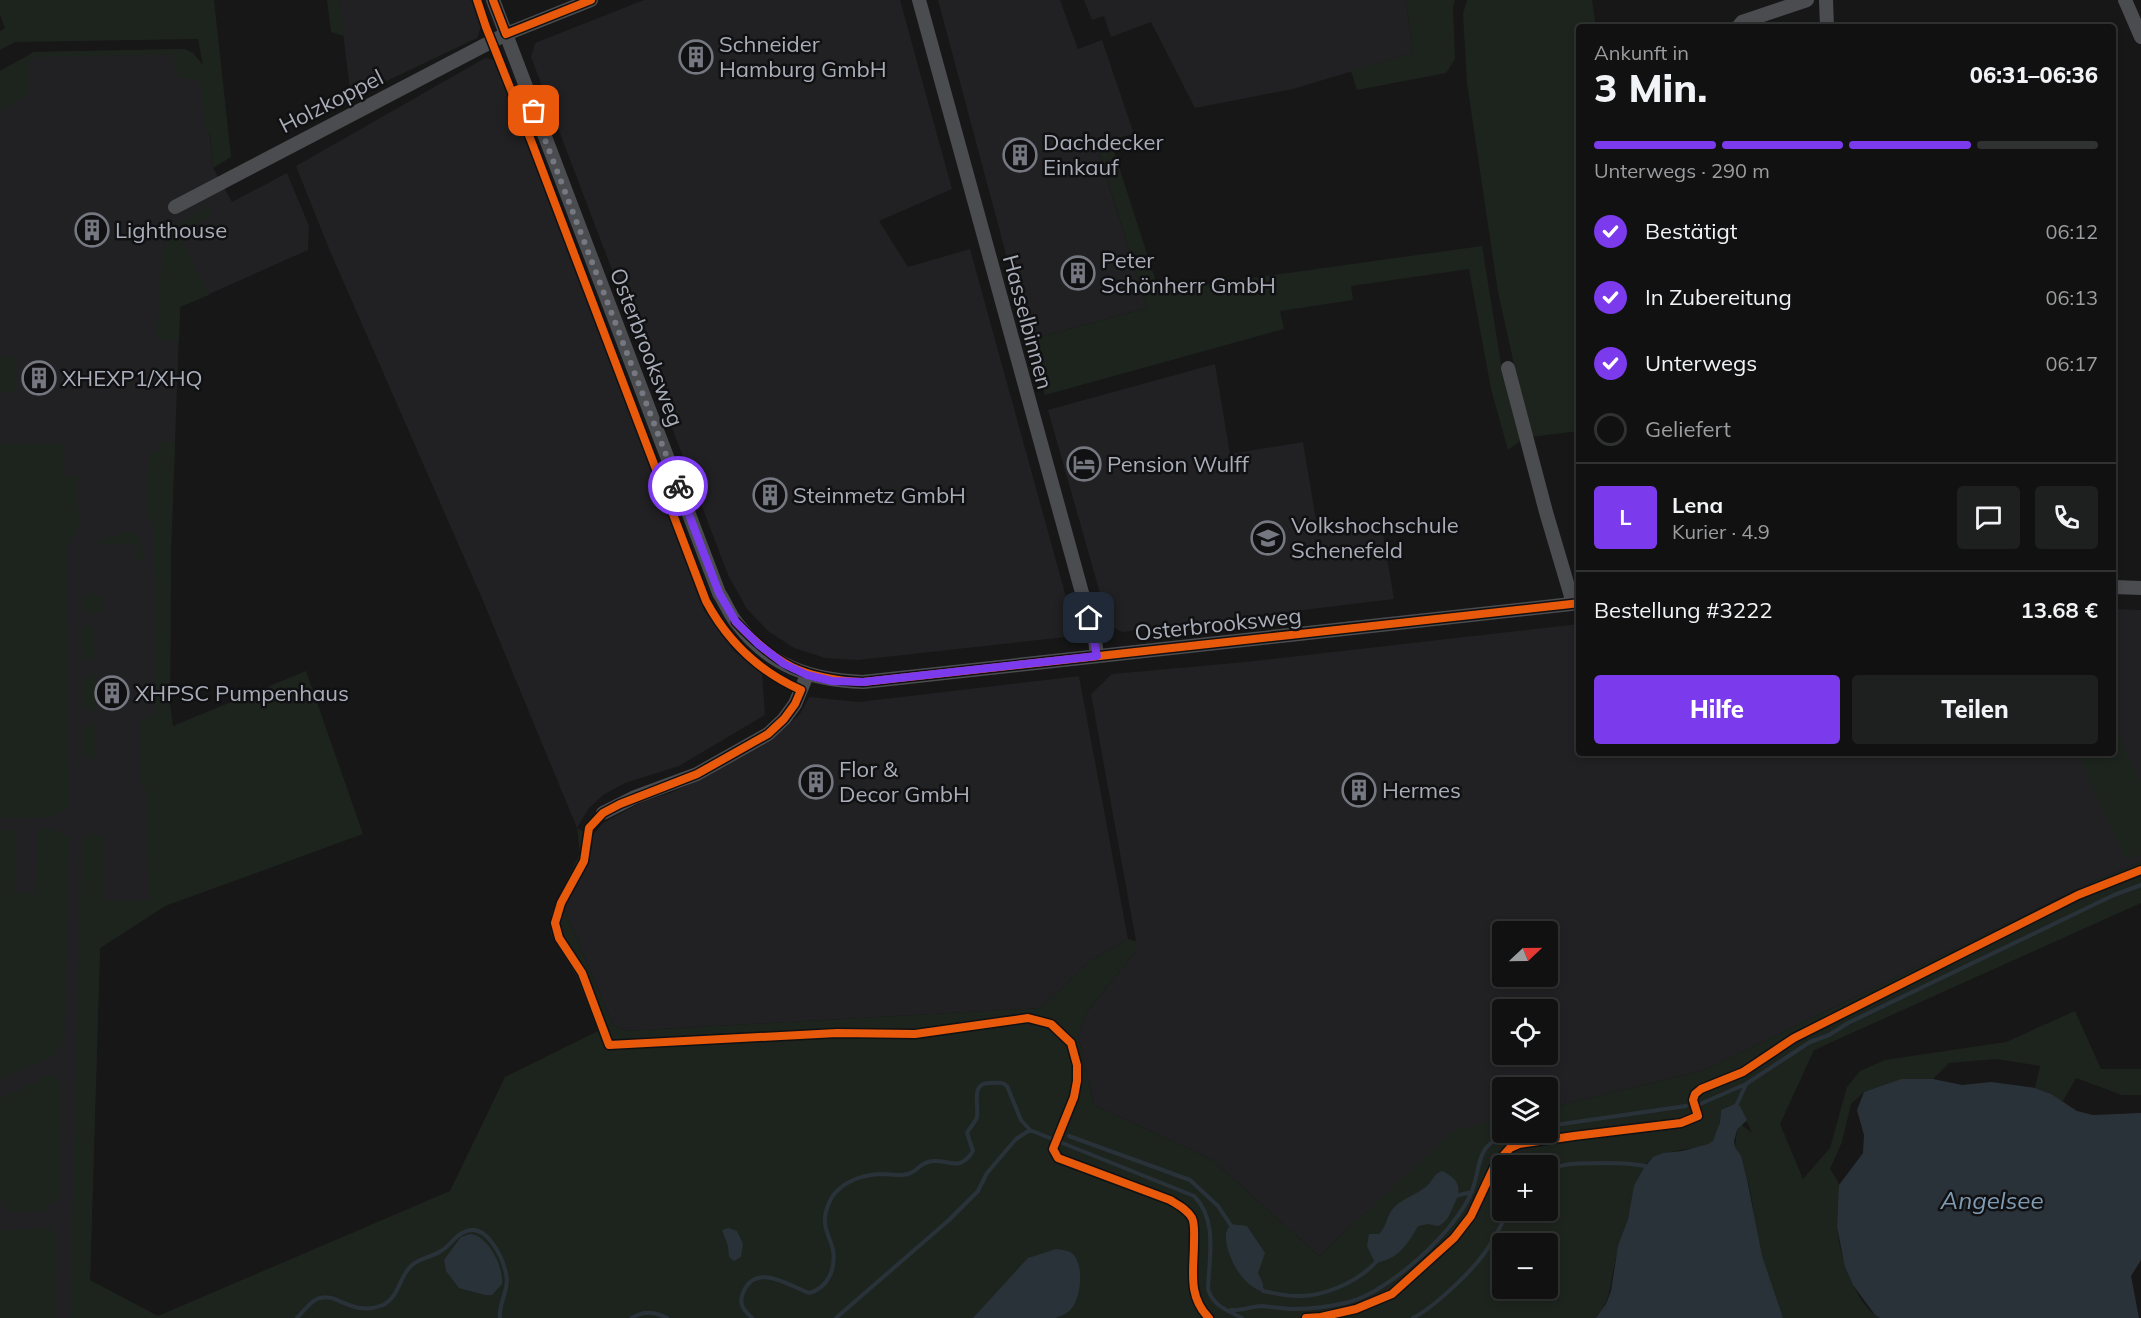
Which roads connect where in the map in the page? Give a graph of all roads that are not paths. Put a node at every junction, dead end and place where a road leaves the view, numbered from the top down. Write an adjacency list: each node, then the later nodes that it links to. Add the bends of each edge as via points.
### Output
1 (493, 0): 9 (street, Osterbrooksweg)
2 (591, 0): 9 (street, Holzkoppel)
3 (919, 0): 16 (street, Hasselbinnen)
4 (1807, 0): 7 (street)
5 (1826, 0): 8 (street)
6 (2125, 0): 10 (street)
7 (1740, 24)
8 (1827, 24)
9 (506, 34): 11 (street, Holzkoppel); 17 (street, Osterbrooksweg, via 719,593 736,622 758,644 784,664)
10 (2141, 37)
11 (175, 207)
12 (1508, 368): 15 (street, via 1546,512)
13 (2116, 587): 14 (street)
14 (2141, 588)
15 (1576, 603): 16 (street, Osterbrooksweg)
16 (1097, 656): 17 (street, Osterbrooksweg, via 863,682)
17 (807, 675): 18 (street, via 795,704 768,734 697,774)
18 (603, 813)

